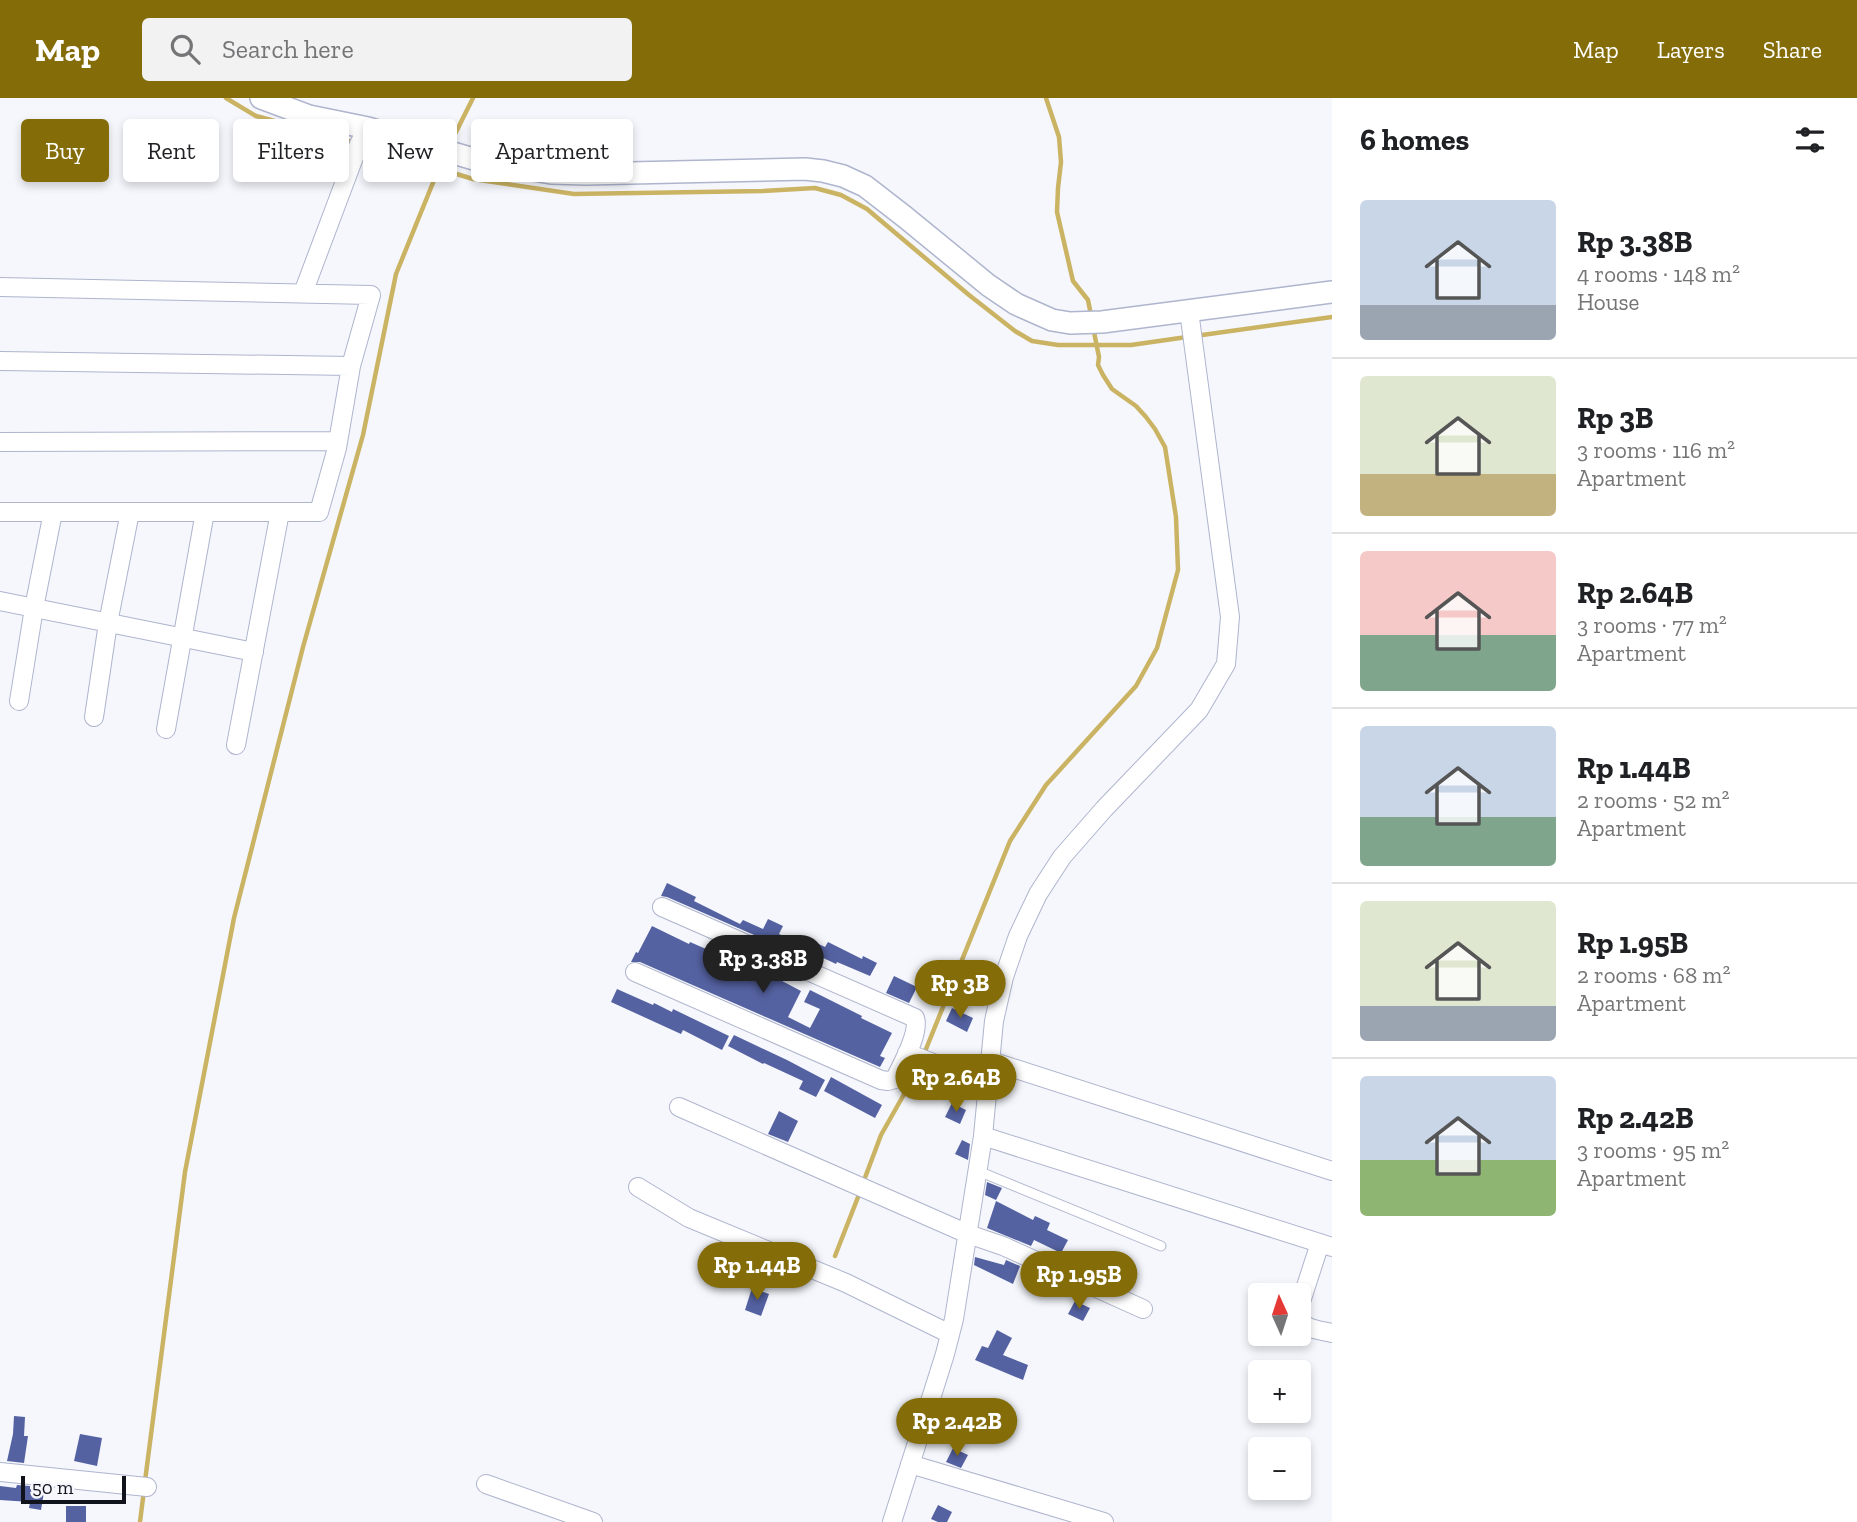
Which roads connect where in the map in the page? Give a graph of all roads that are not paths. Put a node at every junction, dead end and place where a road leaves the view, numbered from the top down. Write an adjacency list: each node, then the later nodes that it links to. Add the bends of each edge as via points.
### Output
1 (261, 98): 2 (street, via 309,116)
2 (363, 127)
3 (363, 137): 7 (street)
4 (457, 154): 8 (street, via 551,173 823,171 864,187 988,285 1052,320)
5 (0, 287): 7 (street)
6 (1332, 292): 8 (street)
7 (303, 293): 10 (street, via 371,295)
8 (1190, 317): 30 (street, via 1230,617 1226,664 1199,710 1104,809 1062,857 1038,894 1004,977)
9 (0, 361): 10 (street)
10 (351, 366): 11 (street)
11 (338, 441): 12 (street); 17 (street, via 319,512)
12 (0, 442)
13 (0, 512): 14 (street)
14 (53, 512): 15 (street); 19 (street)
15 (130, 512): 16 (street); 20 (street)
16 (205, 512): 17 (street); 21 (street)
17 (280, 512): 22 (street)
18 (0, 601): 19 (street)
19 (34, 608): 20 (street); 23 (street)
20 (108, 623): 21 (street); 24 (street)
21 (183, 638): 22 (street); 25 (street)
22 (254, 652): 26 (street)
23 (19, 701)
24 (94, 717)
25 (166, 729)
26 (236, 745)
27 (662, 907): 29 (street, via 915,1018)
28 (635, 972): 29 (street, via 881,1080 895,1079)
29 (907, 1053): 31 (street)
30 (990, 1061): 31 (street); 35 (street)
31 (988, 1084): 33 (street)
32 (678, 1107): 37 (street)
33 (983, 1136): 34 (street); 38 (street)
34 (978, 1171): 37 (street); 39 (lane)
35 (1332, 1171)
36 (638, 1187): 44 (street, via 689,1217 846,1283)
37 (968, 1234): 41 (street); 44 (street)
38 (1326, 1245): 40 (street)
39 (1161, 1246)
40 (1310, 1283)
41 (1143, 1309)
42 (1311, 1329): 43 (street)
43 (1332, 1333)
44 (950, 1334): 45 (street)
45 (910, 1465): 49 (street); 51 (street)
46 (0, 1472): 48 (street)
47 (486, 1484): 50 (street)
48 (147, 1487)
49 (898, 1521)
50 (593, 1522)
51 (1104, 1522)

